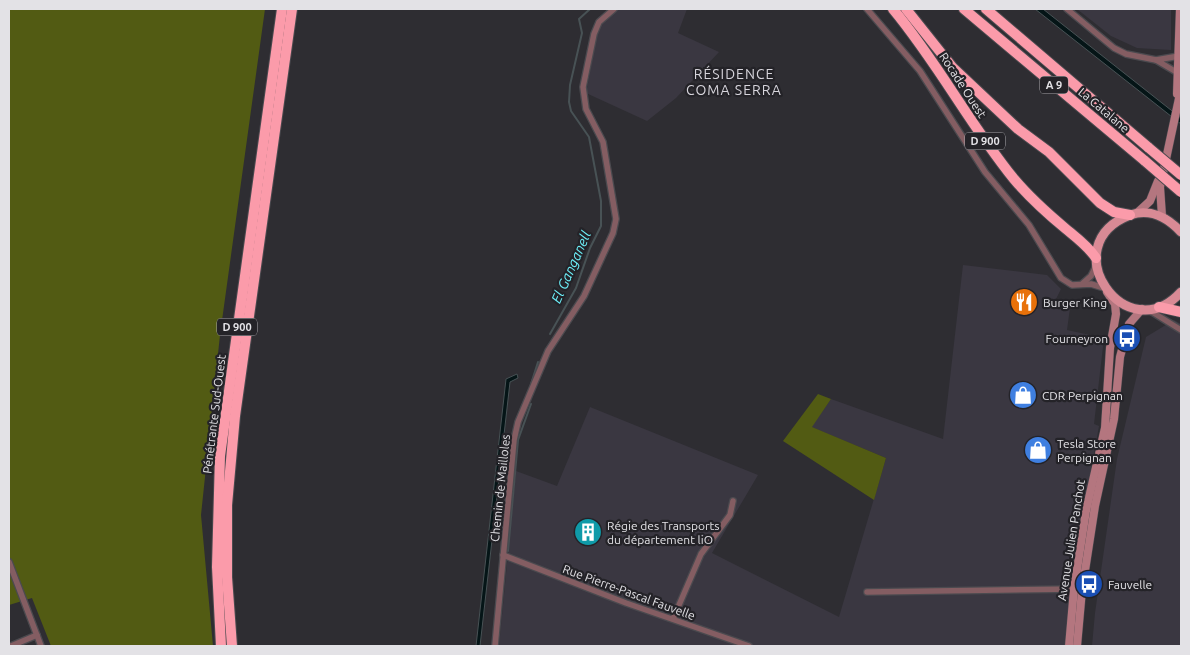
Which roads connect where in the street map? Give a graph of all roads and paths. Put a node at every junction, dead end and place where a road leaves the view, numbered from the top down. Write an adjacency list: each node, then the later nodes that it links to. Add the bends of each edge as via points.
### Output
1 (282, 9): 38 (highway, Pénétrante Sud-Ouest / D 900, via 220,456 217,567)
2 (292, 9): 39 (highway, via 234,416 227,504 227,577)
3 (614, 9): 30 (street, Chemin de Mailloles, via 600,22 594,34 583,87 586,109 603,142 616,219 613,233 584,296 548,351 518,422)
4 (867, 9): 23 (street, via 920,71 985,172 1022,215 1061,278 1072,285)
5 (893, 9): 22 (highway, Rocade Ouest / D 900, via 942,72 978,132 1014,179 1087,246)
6 (906, 9): 19 (highway, Rocade Ouest / D 900, via 953,68 1065,167 1100,203 1114,212)
7 (964, 9): 18 (highway, La Catalane / A 9, bridge)
8 (986, 9): 17 (highway, La Catalane / A 9, bridge)
9 (1067, 9): 12 (street, via 1114,48)
10 (1180, 9): 11 (main road)
11 (1179, 56): 12 (street); 13 (main road)
12 (1156, 60): 13 (street)
13 (1178, 73): 15 (main road)
14 (1181, 89): 15 (main road)
15 (1176, 108): 16 (main road)
16 (1172, 128): 19 (main road, via 1154,194 1144,209); 20 (main road, via 1160,187)
17 (1181, 175)
18 (1181, 192)
19 (1134, 214): 20 (main road); 22 (main road, via 1116,222 1104,234)
20 (1162, 216): 21 (main road)
21 (1181, 232)
22 (1096, 262): 23 (street, via 1088,280); 24 (main road)
23 (1079, 285): 24 (street, via 1091,284)
24 (1106, 289): 26 (main road, via 1119,302); 32 (main road, Avenue Julien Panchot, via 1115,304 1116,314 1110,348 1105,428 1090,486)
25 (1181, 292): 26 (main road, via 1168,303)
26 (1150, 309): 27 (highway); 28 (street, via 1160,319); 32 (main road, Avenue Julien Panchot, via 1129,324 1122,347 1111,440)
27 (1181, 312)
28 (1181, 330)
29 (733, 501): 34 (street, via 730,515 701,554)
30 (503, 555): 34 (street, Rue Pierre-Pascal Fauvelle); 40 (street, Chemin de Mailloles)
31 (9, 562): 35 (street)
32 (1078, 589): 33 (street); 42 (main road, Avenue Julien Panchot); 43 (main road, Avenue Julien Panchot)
33 (867, 592)
34 (673, 619): 41 (street, Rue Pierre-Pascal Fauvelle)
35 (37, 635): 36 (street); 37 (street)
36 (11, 646)
37 (41, 646)
38 (221, 646)
39 (232, 646)
40 (495, 646)
41 (749, 646)
42 (1069, 646)
43 (1077, 646)

